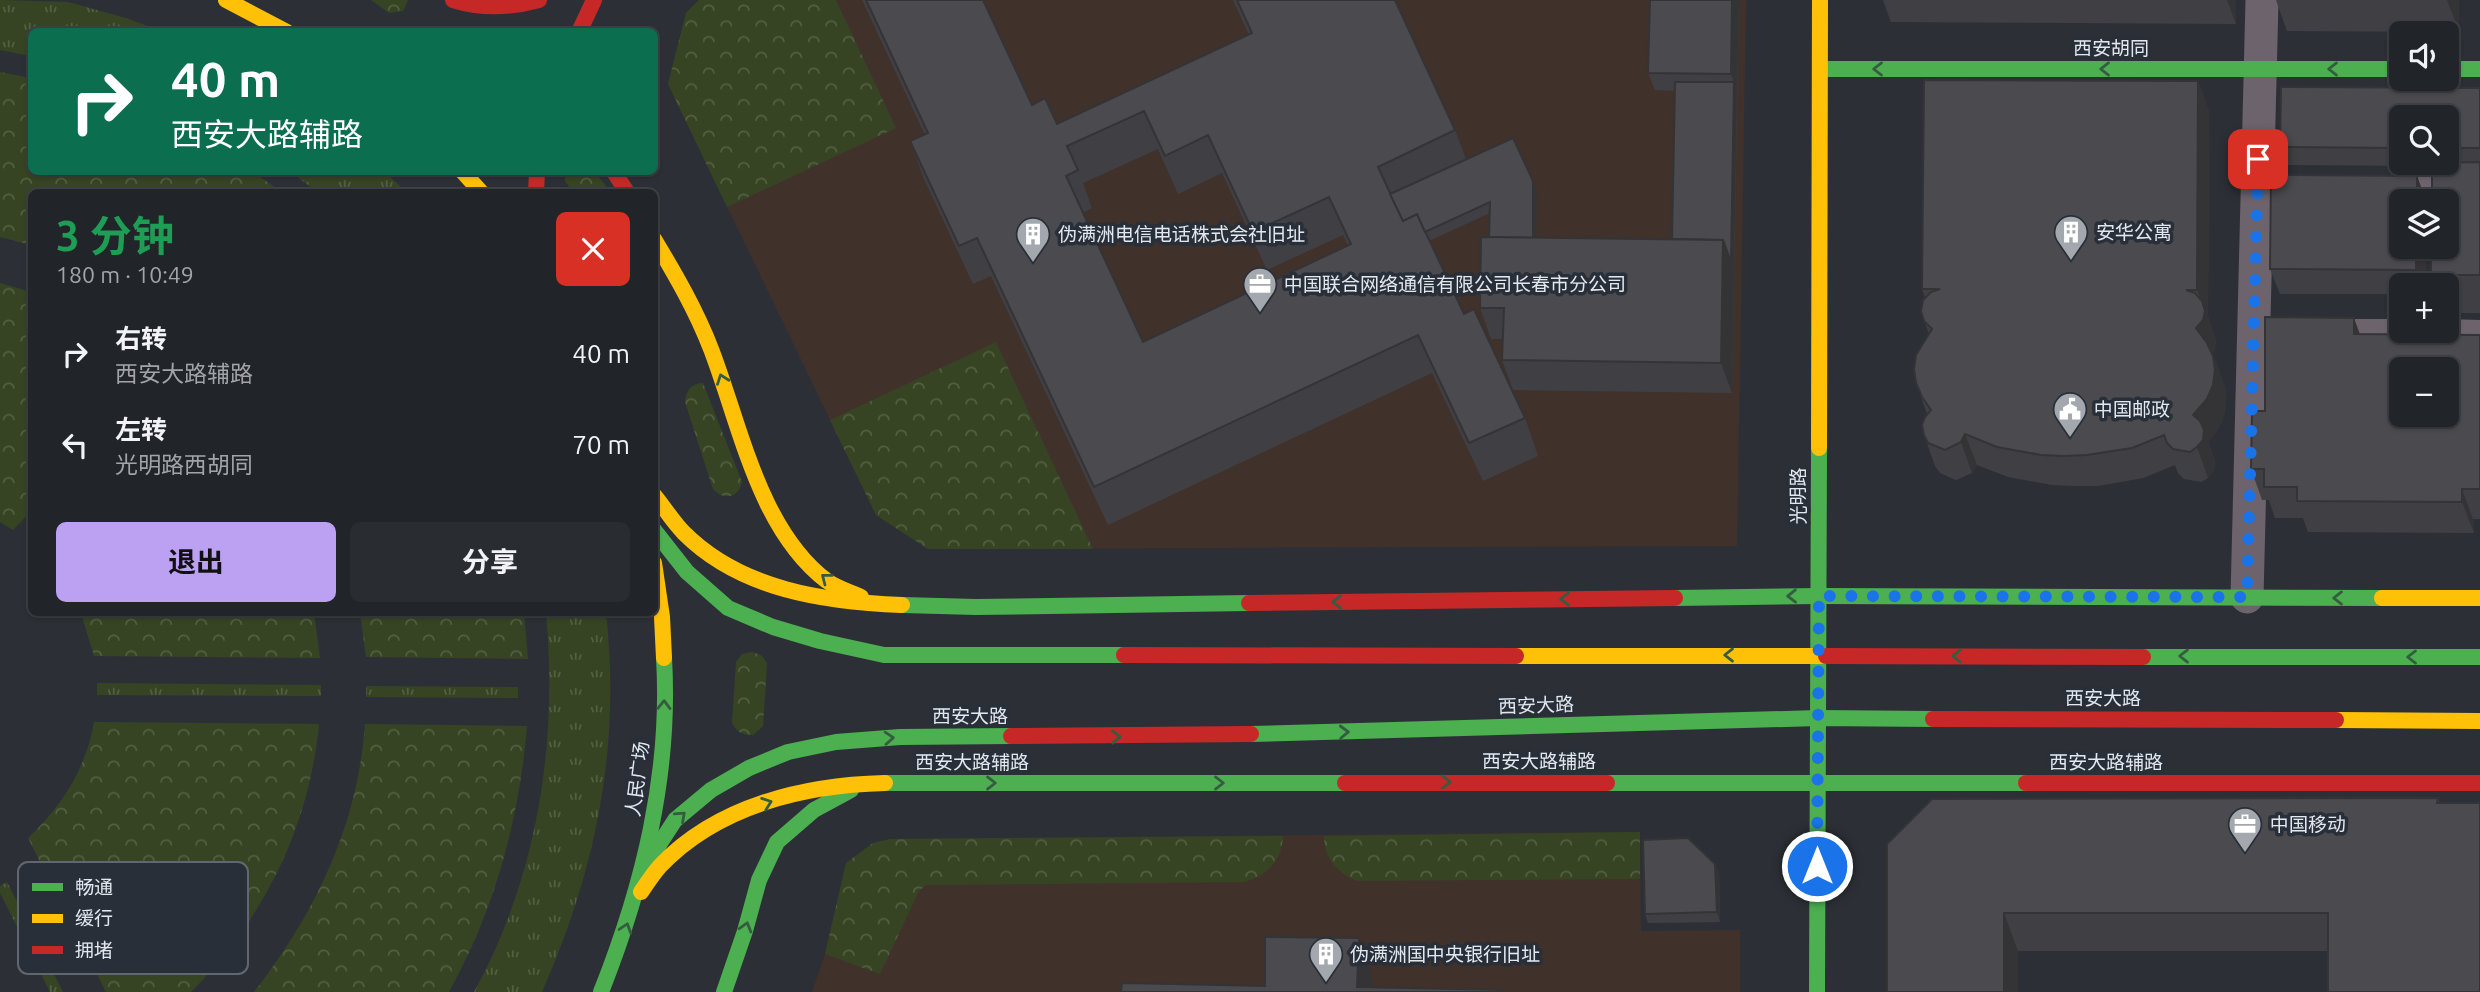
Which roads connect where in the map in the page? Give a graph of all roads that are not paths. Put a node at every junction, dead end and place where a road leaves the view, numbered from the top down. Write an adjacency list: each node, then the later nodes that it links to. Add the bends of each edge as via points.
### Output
1 (226, 0): 9 (street)
2 (453, 0): 3 (street, via 494,8)
3 (539, 0)
4 (548, 0): 8 (street)
5 (594, 0): 10 (street)
6 (1820, 0): 11 (street, 光明路)
7 (2262, 0): 12 (street)
8 (506, 23)
9 (279, 28)
10 (582, 28)
11 (1821, 69): 12 (street, 西安胡同, one-way to 11); 28 (street, 光明路)
12 (2260, 69): 13 (street, 西安胡同, one-way to 12); 29 (street, via 2264,182)
13 (2389, 69)
14 (2459, 69): 15 (street)
15 (2480, 69)
16 (466, 175): 19 (street)
17 (2382, 182): 18 (lane)
18 (2480, 183)
19 (478, 189)
20 (658, 246): 31 (street, one-way to 20, via 844,592 809,565 781,530 749,458 710,348)
21 (2320, 327): 22 (lane)
22 (2389, 328)
23 (2459, 328): 24 (lane)
24 (2480, 329)
25 (658, 500): 31 (street, via 679,528 748,577 789,592)
26 (658, 535): 32 (street, one-way to 26, via 884,655 833,645 730,610 698,584)
27 (658, 595): 39 (street, 人民广场, one-way to 27, via 661,773 665,708)
28 (1819, 596): 29 (street); 31 (street, one-way to 31); 32 (street, 光明路)
29 (2247, 597): 30 (street, one-way to 29)
30 (2480, 598)
31 (887, 605)
32 (1818, 655): 33 (street, one-way to 32); 34 (street, 光明路)
33 (2480, 657)
34 (1818, 718): 35 (street, 西安大路); 36 (street, 光明路); 39 (street, 西安大路, one-way to 34, via 675,820 711,790 788,752 836,742)
35 (2480, 721)
36 (1818, 782): 37 (street, 西安大路辅路, one-way to 36); 38 (street, 西安大路辅路); 43 (street, 光明路)
37 (897, 783): 40 (street, 西安大路辅路, one-way to 37, via 660,867 722,821 800,791); 42 (street, one-way to 37, via 759,880 777,842 814,810 853,789)
38 (2480, 783)
39 (642, 871): 40 (street, 人民广场)
40 (635, 899): 41 (street, 人民广场, one-way to 40)
41 (601, 992)
42 (724, 992)
43 (1817, 992)

